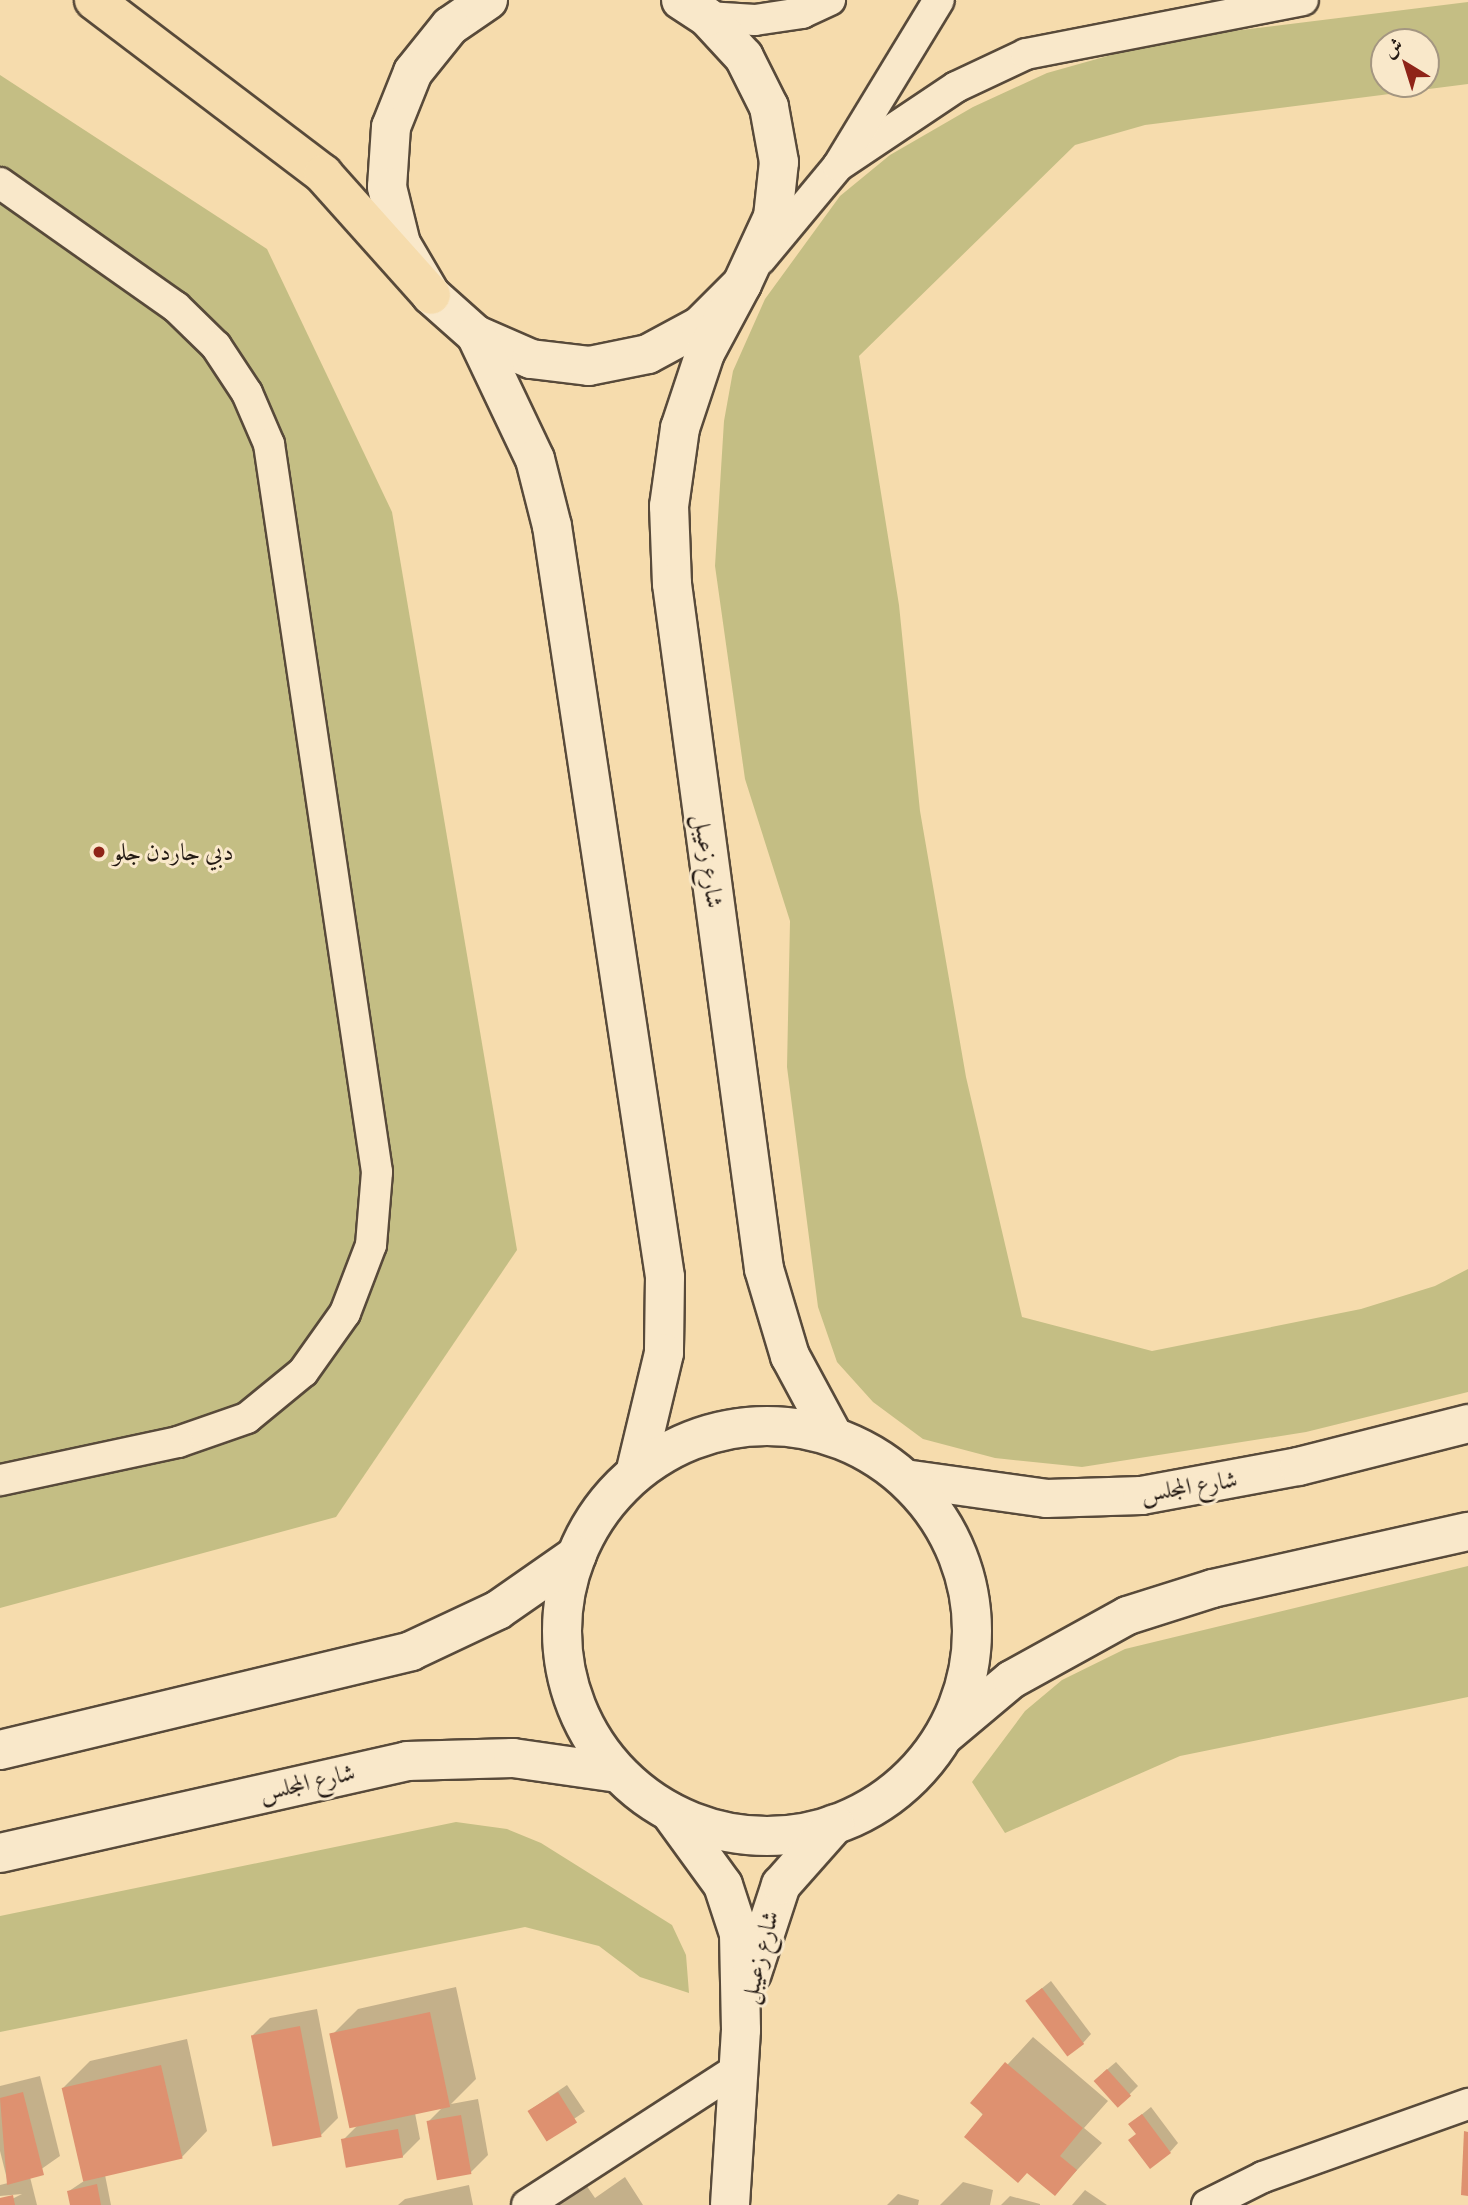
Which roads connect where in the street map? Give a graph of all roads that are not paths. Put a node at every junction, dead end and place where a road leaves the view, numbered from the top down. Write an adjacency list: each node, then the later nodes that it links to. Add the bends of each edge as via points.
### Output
1 (94, 0): 14 (highway, via 323,174)
2 (435, 0): 10 (main road)
3 (488, 0): 10 (main road, via 450,26)
4 (830, 0): 9 (street, via 802,13 755,20)
5 (939, 0): 11 (street)
6 (1196, 0): 8 (street)
7 (1303, 0): 8 (street)
8 (1253, 7): 11 (street, via 1026,54 956,86)
9 (694, 8): 13 (main road, شارع زعيبل, via 744,57 772,121 779,162 773,217)
10 (413, 72): 14 (main road, via 391,127 387,187 401,244)
11 (838, 166): 13 (street)
12 (0, 183): 20 (street, via 176,307 224,358 269,444 377,1172 370,1245 345,1312 303,1372 266,1403 247,1418 178,1442)
13 (747, 276): 15 (main road, via 701,326 636,357 589,366 531,359); 17 (main road, شارع زعيبل, via 705,354 680,428 669,506 672,584 764,1269 790,1356)
14 (431, 295): 15 (main road)
15 (476, 335): 18 (main road, via 536,459 552,526 665,1277 664,1353)
16 (1468, 1423): 19 (street, شارع المجلس, via 1273,1472 1141,1495 1046,1498)
17 (833, 1436): 18 (main road, via 778,1427 708,1435); 19 (main road)
18 (635, 1475): 22 (main road, via 592,1525)
19 (905, 1478): 23 (main road, via 953,1543 972,1620 967,1673)
20 (0, 1480)
21 (1468, 1531): 23 (street, via 1212,1588 1127,1615 1011,1679)
22 (577, 1555): 24 (main road, via 498,1610 411,1651); 25 (main road, via 562,1631 565,1670 576,1708)
23 (943, 1736): 27 (main road, via 897,1788)
24 (0, 1750)
25 (618, 1773): 26 (main road); 28 (main road, شارع المجلس, via 513,1758 407,1761)
26 (670, 1812): 27 (main road, via 757,1835); 29 (main road, شارع زعيبل, via 733,1909)
27 (836, 1824): 29 (main road, شارع زعيبل, via 797,1862 769,1909)
28 (0, 1853)
29 (741, 2030): 30 (main road, شارع زعيبل)
30 (739, 2068): 32 (street); 33 (main road, شارع زعيبل)
31 (1468, 2104): 34 (street, via 1264,2177)
32 (527, 2205)
33 (730, 2205)
34 (1207, 2205)

